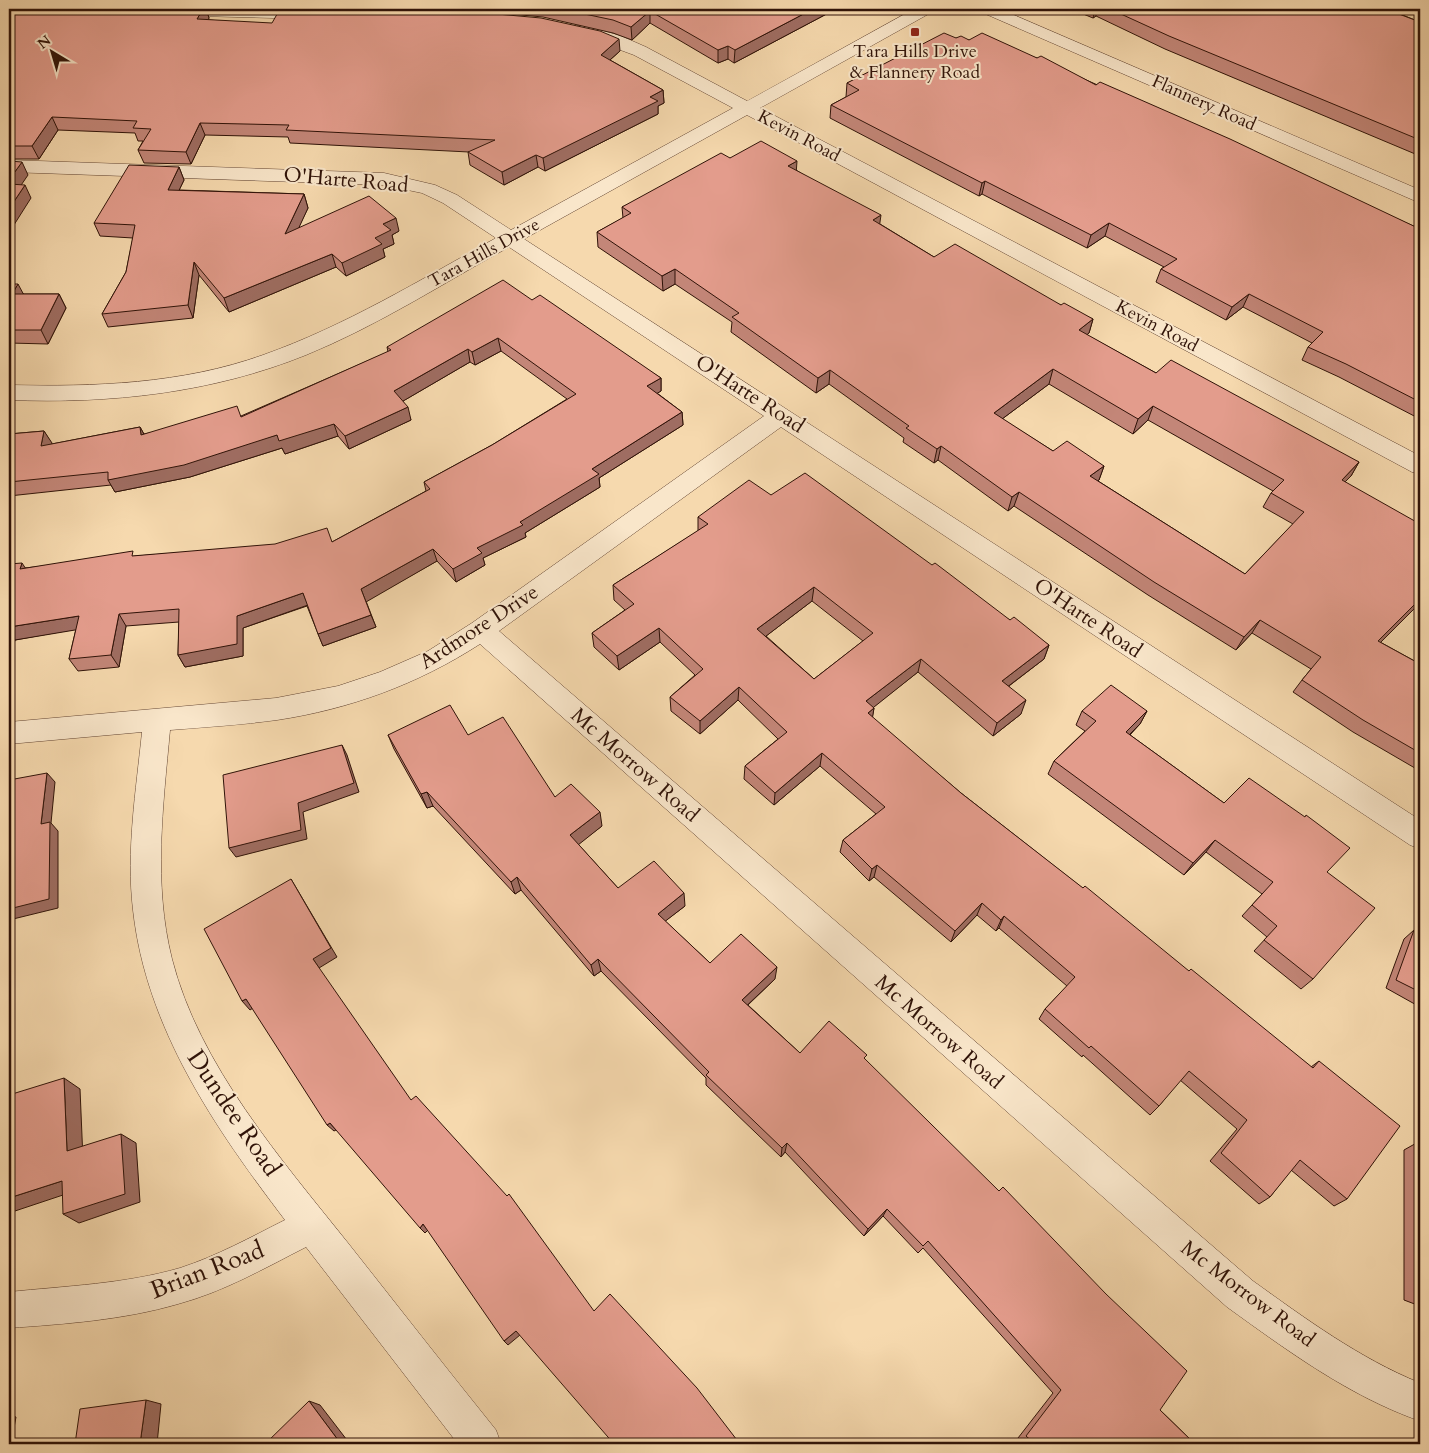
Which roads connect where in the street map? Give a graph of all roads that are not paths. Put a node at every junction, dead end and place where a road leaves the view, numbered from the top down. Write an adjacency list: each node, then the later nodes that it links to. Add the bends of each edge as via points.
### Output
1 (122, 9): 4 (street)
2 (926, 9): 6 (street, Tara Hills Drive)
3 (988, 9): 8 (street, Flannery Road)
4 (332, 14)
5 (566, 26): 6 (street, Kevin Road, via 623,44)
6 (745, 108): 9 (street, Tara Hills Drive); 12 (street, Kevin Road)
7 (9, 166): 9 (street, O'Harte Road, via 384,179 428,189 450,198)
8 (1420, 197)
9 (511, 238): 10 (street, Tara Hills Drive, via 335,333 268,362 192,382 125,392 76,395); 11 (street, O'Harte Road)
10 (9, 393)
11 (782, 415): 13 (street, Ardmore Drive); 16 (street, O'Harte Road)
12 (1420, 466)
13 (481, 630): 14 (street, Ardmore Drive, via 437,658 389,680 338,697 276,709); 19 (street, Mc Morrow Road, via 1240,1294 1348,1366)
14 (157, 721): 15 (street, Ardmore Drive); 17 (street, Dundee Road, via 145,861 148,913 168,1000 184,1039 207,1079)
15 (9, 732)
16 (1420, 836)
17 (311, 1225): 18 (street, Brian Road, via 226,1268 180,1286 134,1296); 20 (street, Dundee Road)
18 (9, 1310)
19 (1420, 1402)
20 (482, 1444)

